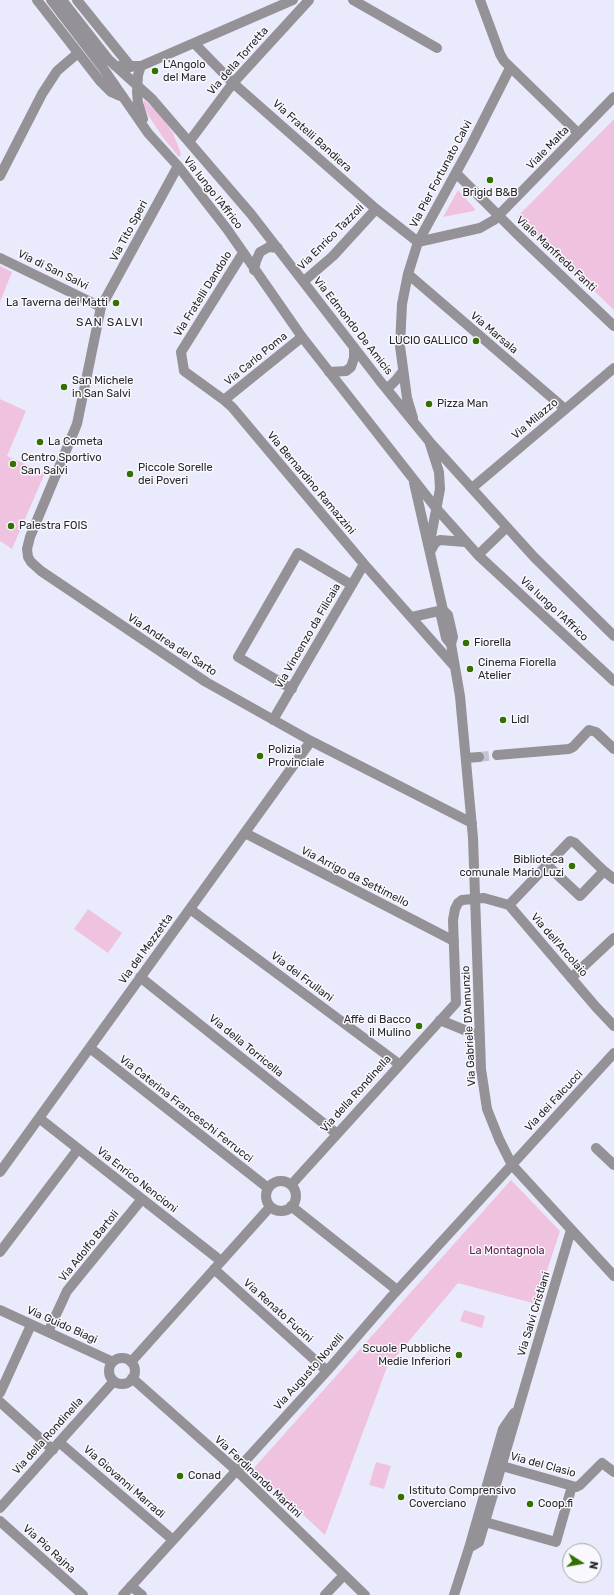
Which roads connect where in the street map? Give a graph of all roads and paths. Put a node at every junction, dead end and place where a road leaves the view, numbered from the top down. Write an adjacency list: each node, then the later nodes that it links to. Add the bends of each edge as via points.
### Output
1 (37, 0): 12 (street, Via lungo l'Affrico)
2 (51, 0): 9 (street)
3 (62, 0): 9 (street)
4 (77, 0): 14 (street)
5 (293, 0): 10 (street)
6 (309, 0): 16 (street, Via della Torretta)
7 (354, 0): 11 (street)
8 (480, 0): 15 (street, via 500,54)
9 (77, 26): 13 (street, Via Edmondo De Amicis); 18 (street, Via lungo l'Affrico)
10 (194, 43): 14 (street); 16 (street, Via Fratelli Bandiera)
11 (437, 48)
12 (78, 53): 18 (street, Via lungo l'Affrico, via 111,92); 25 (street, via 57,71 42,94)
13 (115, 66): 14 (street); 17 (street, Via Edmondo De Amicis)
14 (136, 66): 17 (street, Via lungo l'Affrico)
15 (510, 68): 21 (street); 24 (street, Via Pier Fortunato Calvi)
16 (233, 82): 22 (street, Via della Torretta); 26 (street, Via Fratelli Bandiera)
17 (137, 86): 20 (street, Via lungo l'Affrico, via 139,109); 22 (street, Via Edmondo De Amicis, via 152,99)
18 (123, 97): 20 (street, Via lungo l'Affrico)
19 (614, 97): 21 (street, Viale Malta)
20 (148, 133): 23 (street, Via lungo l'Affrico)
21 (578, 133): 27 (street, Viale Malta)
22 (189, 142): 29 (street, Via Edmondo De Amicis)
23 (178, 166): 30 (street, Via lungo l'Affrico); 35 (street, Via Tito Speri)
24 (456, 173): 27 (street, Viale Manfredo Fanti); 28 (street, Via Pier Fortunato Calvi)
25 (0, 176)
26 (376, 210): 28 (street, Via Fratelli Bandiera); 34 (street, Via Enrico Tazzoli, via 333,256)
27 (499, 216): 28 (street, Viale Malta, via 480,228); 36 (street, Viale Manfredo Fanti)
28 (418, 242): 33 (street, Via Pier Fortunato Calvi)
29 (278, 248): 32 (street, via 269,246 260,252); 34 (street, Via Edmondo De Amicis)
30 (243, 253): 32 (street, Via lungo l'Affrico); 40 (street, Via Fratelli Dandolo, via 181,352)
31 (0, 258): 35 (street, Via di San Salvi)
32 (254, 270): 37 (street, Via lungo l'Affrico)
33 (408, 274): 41 (street, Via Pier Fortunato Calvi, via 402,304 400,336); 46 (street, Via Marsala)
34 (304, 281): 38 (street, Via Edmondo De Amicis)
35 (98, 306): 43 (street, Via Tito Speri)
36 (614, 326)
37 (302, 338): 42 (street, Via lungo l'Affrico); 45 (street, Via Carlo Poma)
38 (354, 347): 42 (street, via 351,367 346,371); 44 (street, Via Edmondo De Amicis)
39 (614, 368): 46 (street, Via Milazzo)
40 (184, 371): 45 (street, Via Bernardino Ramazzini)
41 (403, 371): 44 (street); 47 (street, Via Pier Fortunato Calvi)
42 (329, 372): 49 (street, Via lungo l'Affrico)
43 (84, 388): 64 (street, Via Andrea del Sarto, via 77,424 27,544 30,560 41,571 194,674)
44 (387, 389): 47 (street, Via Edmondo De Amicis)
45 (224, 400): 56 (street, Via Bernardino Ramazzini)
46 (565, 409): 50 (street, Via Milazzo)
47 (415, 423): 48 (street, Via Edmondo De Amicis)
48 (429, 441): 50 (street, Via Edmondo De Amicis); 51 (street, via 440,478)
49 (413, 479): 51 (street, Via lungo l'Affrico); 54 (street, Via Gabriele D'Annunzio)
50 (472, 488): 52 (street, Via Edmondo De Amicis)
51 (436, 508): 53 (street, Via lungo l'Affrico); 54 (street, Via Gabriele D'Annunzio)
52 (507, 527): 55 (street); 60 (street, Via Edmondo De Amicis)
53 (465, 542): 54 (street, via 440,540); 55 (street, Via lungo l'Affrico)
54 (430, 552): 58 (street, Via Gabriele D'Annunzio)
55 (478, 555): 62 (street, Via lungo l'Affrico)
56 (364, 564): 57 (street, Via Vincenzo da Filicaia); 59 (street, Via Bernardino Ramazzini)
57 (352, 585): 63 (street, Via Vincenzo da Filicaia); 63 (street, via 298,553 238,657)
58 (443, 610): 59 (street); 61 (street, Via Gabriele D'Annunzio, via 441,616)
59 (412, 617): 61 (street, Via Bernardino Ramazzini)
60 (614, 636)
61 (456, 669): 69 (street, Via Gabriele D'Annunzio)
62 (614, 681)
63 (292, 689): 64 (street, Via Vincenzo da Filicaia)
64 (273, 720): 65 (street, Via Andrea del Sarto)
65 (311, 741): 70 (street, Via Andrea del Sarto); 71 (street, Via del Mezzetta)
66 (614, 749): 67 (street, via 596,732 589,730 569,749)
67 (497, 755)
68 (479, 757): 69 (street)
69 (466, 758): 70 (street, Via Gabriele D'Annunzio)
70 (472, 823): 75 (street, Via Gabriele D'Annunzio)
71 (245, 833): 77 (street, Via del Mezzetta); 79 (street, Via Arrigo da Settimello)
72 (547, 865): 73 (street, via 571,841); 73 (street, via 580,896); 76 (street)
73 (604, 871): 74 (street)
74 (614, 880)
75 (476, 898): 76 (street); 79 (street, Via Gabriele D'Annunzio, via 462,900 456,906 453,920); 85 (street, Via Gabriele D'Annunzio)
76 (509, 905): 81 (street, Via dell'Arcolaio)
77 (190, 909): 80 (street, Via del Mezzetta); 88 (street, Via dei Frullani)
78 (614, 938): 81 (street)
79 (454, 941): 82 (street, Via Gabriele D'Annunzio)
80 (140, 977): 86 (street, Via del Mezzetta); 90 (street, Via della Torricella)
81 (571, 978): 84 (street, Via dell'Arcolaio)
82 (456, 1003): 83 (street, Via della Rondinella)
83 (440, 1020): 85 (street); 88 (street, Via della Rondinella)
84 (614, 1026)
85 (480, 1036): 93 (street, Via Gabriele D'Annunzio, via 482,1082 488,1109 496,1133)
86 (90, 1048): 89 (street, Via del Mezzetta); 97 (street, Via Caterina Franceschi Ferrucci)
87 (614, 1053): 93 (street, Via dei Falcucci)
88 (399, 1064): 90 (street, Via della Rondinella)
89 (39, 1118): 92 (street, Via Enrico Nencioni); 95 (street, Via del Mezzetta)
90 (337, 1134): 96 (street, Via della Rondinella)
91 (596, 1148): 94 (street)
92 (78, 1149): 98 (street, Via Enrico Nencioni); 102 (street)
93 (512, 1165): 101 (street, Via Gabriele D'Annunzio); 106 (street, Via Augusto Novelli)
94 (614, 1165)
95 (0, 1172)
96 (291, 1185): 97 (street, via 279,1180); 99 (street, via 296,1196)
97 (268, 1188): 100 (street, via 266,1200)
98 (142, 1199): 103 (street, Via Enrico Nencioni); 109 (street, Via Adolfo Bartoli, via 67,1291)
99 (291, 1206): 100 (street, via 280,1211); 106 (street)
100 (270, 1207): 103 (street)
101 (571, 1230): 105 (street, Via Gabriele D'Annunzio); 117 (street, Via Salvi Cristiani)
102 (0, 1252)
103 (221, 1261): 104 (street)
104 (214, 1269): 111 (street); 112 (street, Via Renato Fucini)
105 (613, 1272)
106 (397, 1290): 112 (street, Via Augusto Novelli)
107 (0, 1310): 108 (street, Via Guido Biagi)
108 (31, 1325): 109 (street, Via Guido Biagi); 115 (street)
109 (48, 1332): 110 (street, Via Guido Biagi)
110 (113, 1362): 111 (street, via 121,1358); 114 (street, via 110,1372)
111 (131, 1362): 113 (street, via 135,1370)
112 (327, 1371): 120 (street, Via Augusto Novelli)
113 (132, 1378): 114 (street, via 123,1384); 120 (street, Via Ferdinando Martini)
114 (114, 1381): 118 (street, Via della Rondinella)
115 (0, 1393)
116 (0, 1402): 118 (street, Via Giovanni Marradi)
117 (520, 1405): 119 (street, Via Salvi Cristiani); 127 (street, Via Salvi Cristiani, via 503,1429)
118 (56, 1447): 123 (street, Via della Rondinella); 126 (street, Via Giovanni Marradi)
119 (502, 1466): 122 (street, Via del Clasio); 125 (street, Via Salvi Cristiani)
120 (236, 1471): 126 (street, Via Augusto Novelli); 128 (street, Via Ferdinando Martini)
121 (614, 1472): 122 (street, Via del Clasio, via 602,1463 580,1485)
122 (572, 1486): 125 (street, via 556,1542)
123 (0, 1508)
124 (0, 1521): 130 (street, Via Pio Rajna)
125 (485, 1522): 127 (street, Via Salvi Cristiani, via 479,1542)
126 (173, 1540): 129 (street, Via Augusto Novelli)
127 (469, 1548): 135 (street, Via Salvi Cristiani)
128 (344, 1576): 133 (street); 134 (street, Via Ferdinando Martini)
129 (132, 1586): 131 (street, Via Augusto Novelli); 132 (street)
130 (83, 1595)
131 (123, 1595)
132 (142, 1595)
133 (325, 1595)
134 (365, 1595)
135 (454, 1595)

